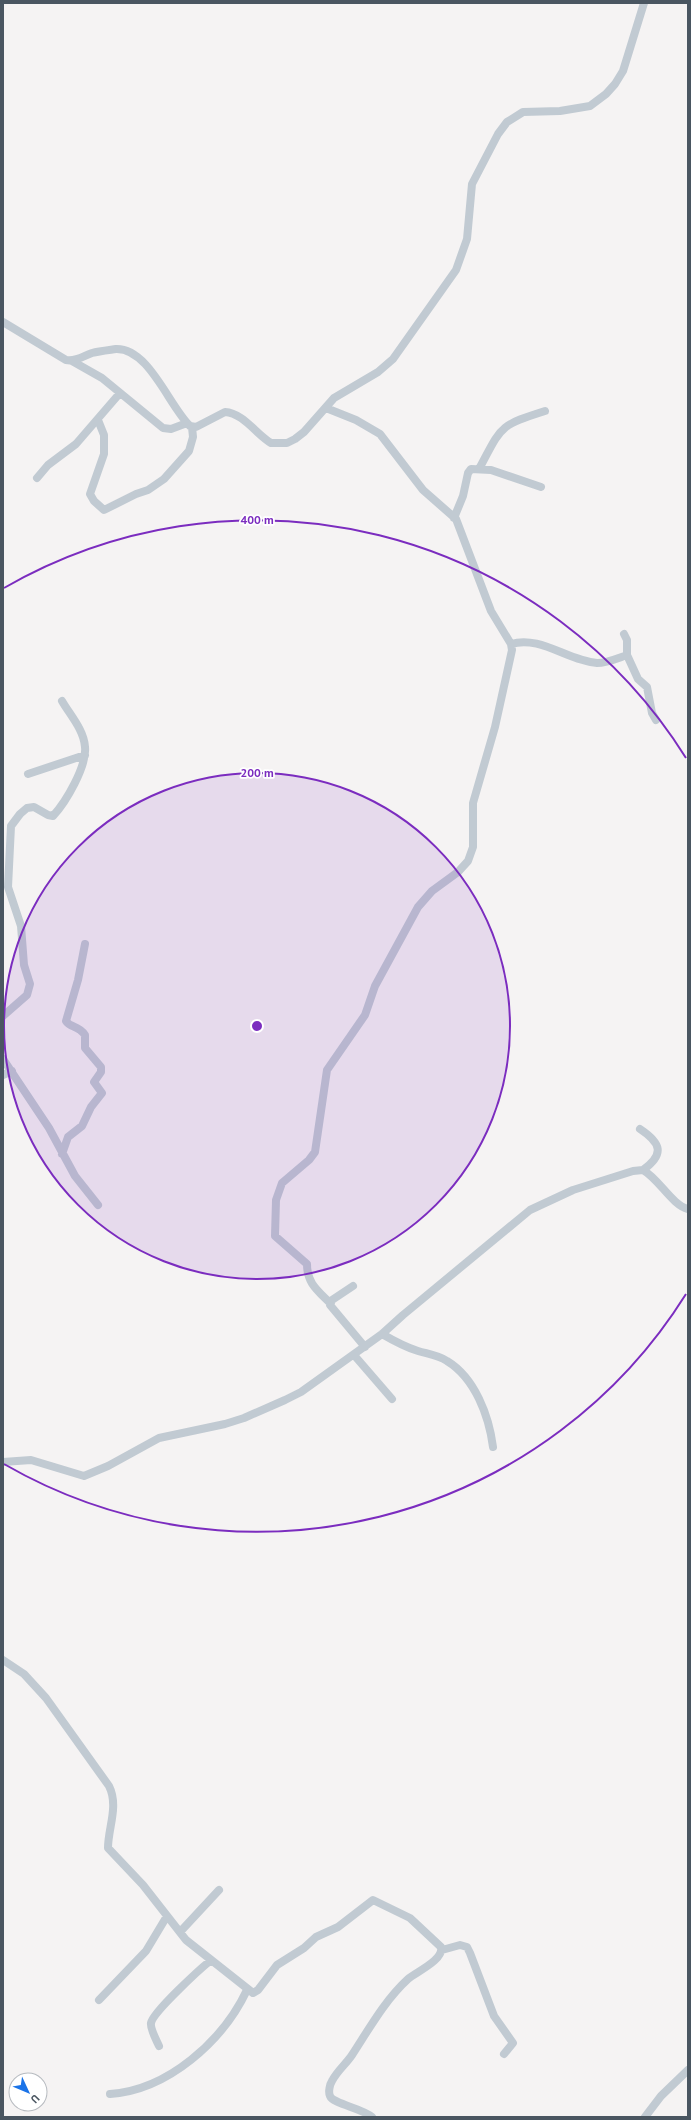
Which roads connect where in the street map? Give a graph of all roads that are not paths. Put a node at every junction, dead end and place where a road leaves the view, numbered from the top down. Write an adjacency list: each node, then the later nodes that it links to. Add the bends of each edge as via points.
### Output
1 (644, 3): 5 (street, via 623,71 606,94 590,106 560,111 523,112 507,122 491,146 472,184 467,239 456,270 393,359 378,372 334,398)
2 (3, 322): 3 (street, via 62,359)
3 (72, 361): 4 (street, via 102,378); 8 (street, via 92,353 117,349 128,351 139,357 148,367)
4 (120, 393): 7 (street); 8 (street, via 164,428)
5 (326, 408): 8 (street, via 304,432 295,439 282,443 271,443 229,412); 12 (street, via 356,420 380,434 423,490)
6 (545, 411): 9 (street, via 516,420 502,429 492,442)
7 (98, 420): 8 (street, via 104,435 104,454 90,494 104,510 148,490 164,479 192,444); 10 (street, via 76,444 48,465)
8 (190, 425)
9 (480, 469): 11 (street, via 491,470); 12 (street, via 471,469 468,473 463,496)
10 (37, 478)
11 (541, 487)
12 (454, 518): 14 (street, via 491,611)
13 (624, 634): 15 (street, via 627,640)
14 (511, 644): 15 (street, via 530,642 568,656 599,663); 33 (street, via 512,655 495,727 473,804 473,847 468,861 425,898 414,913 375,986 365,1015 327,1070 315,1152 286,1178 277,1196 275,1236 308,1264 306,1273 312,1284)
15 (627, 655): 17 (street, via 638,679 646,687 650,708)
16 (62, 701): 18 (street, via 79,729)
17 (656, 720)
18 (85, 755): 19 (street); 20 (street, via 69,795 53,816 34,807 27,808 11,826)
19 (28, 774)
20 (9, 869): 21 (street); 23 (street, via 8,887 21,926 24,964 30,984 27,995)
21 (3, 882)
22 (84, 944): 28 (street, via 78,980 66,1021 86,1035 85,1048 101,1067 101,1072 94,1082 102,1093 91,1107 82,1126 68,1137)
23 (3, 1016)
24 (3, 1059): 25 (street)
25 (12, 1071): 26 (street); 28 (street, via 50,1128)
26 (3, 1075)
27 (640, 1128): 29 (street, via 656,1141 658,1151 654,1161)
28 (62, 1154): 30 (street, via 75,1176)
29 (642, 1170): 31 (street, via 680,1205); 34 (street, via 573,1190 530,1210)
30 (98, 1205)
31 (688, 1209)
32 (353, 1286): 33 (street)
33 (330, 1303): 35 (street)
34 (382, 1334): 35 (street); 38 (street, via 418,1351 448,1361 469,1382 480,1400)
35 (365, 1347): 36 (street)
36 (354, 1355): 37 (street); 39 (street, via 302,1392 286,1400 237,1420 159,1438 84,1476 31,1460)
37 (392, 1399)
38 (493, 1447)
39 (3, 1462)
40 (3, 1660): 42 (street, via 24,1674 46,1698 109,1786 112,1792 113,1811 108,1848 143,1885)
41 (219, 1890): 43 (street)
42 (167, 1916): 43 (street); 47 (street, via 146,1951)
43 (180, 1932): 45 (street)
44 (442, 1950): 46 (street, via 410,1918 374,1900 338,1928 316,1937 277,1965 258,1990 253,1993); 49 (street, via 460,1945 467,1947 494,2016 513,2043); 52 (street, via 429,1965 404,1983 331,2082 331,2098 361,2109)
45 (210, 1961): 46 (street, via 238,1980); 48 (street, via 189,1978 153,2018 151,2026)
46 (247, 1990): 51 (street, via 233,2014 206,2045 182,2066 150,2085)
47 (99, 2000)
48 (159, 2046)
49 (504, 2054)
50 (688, 2070): 53 (street, via 661,2096)
51 (110, 2094)
52 (372, 2117)
53 (645, 2117)

